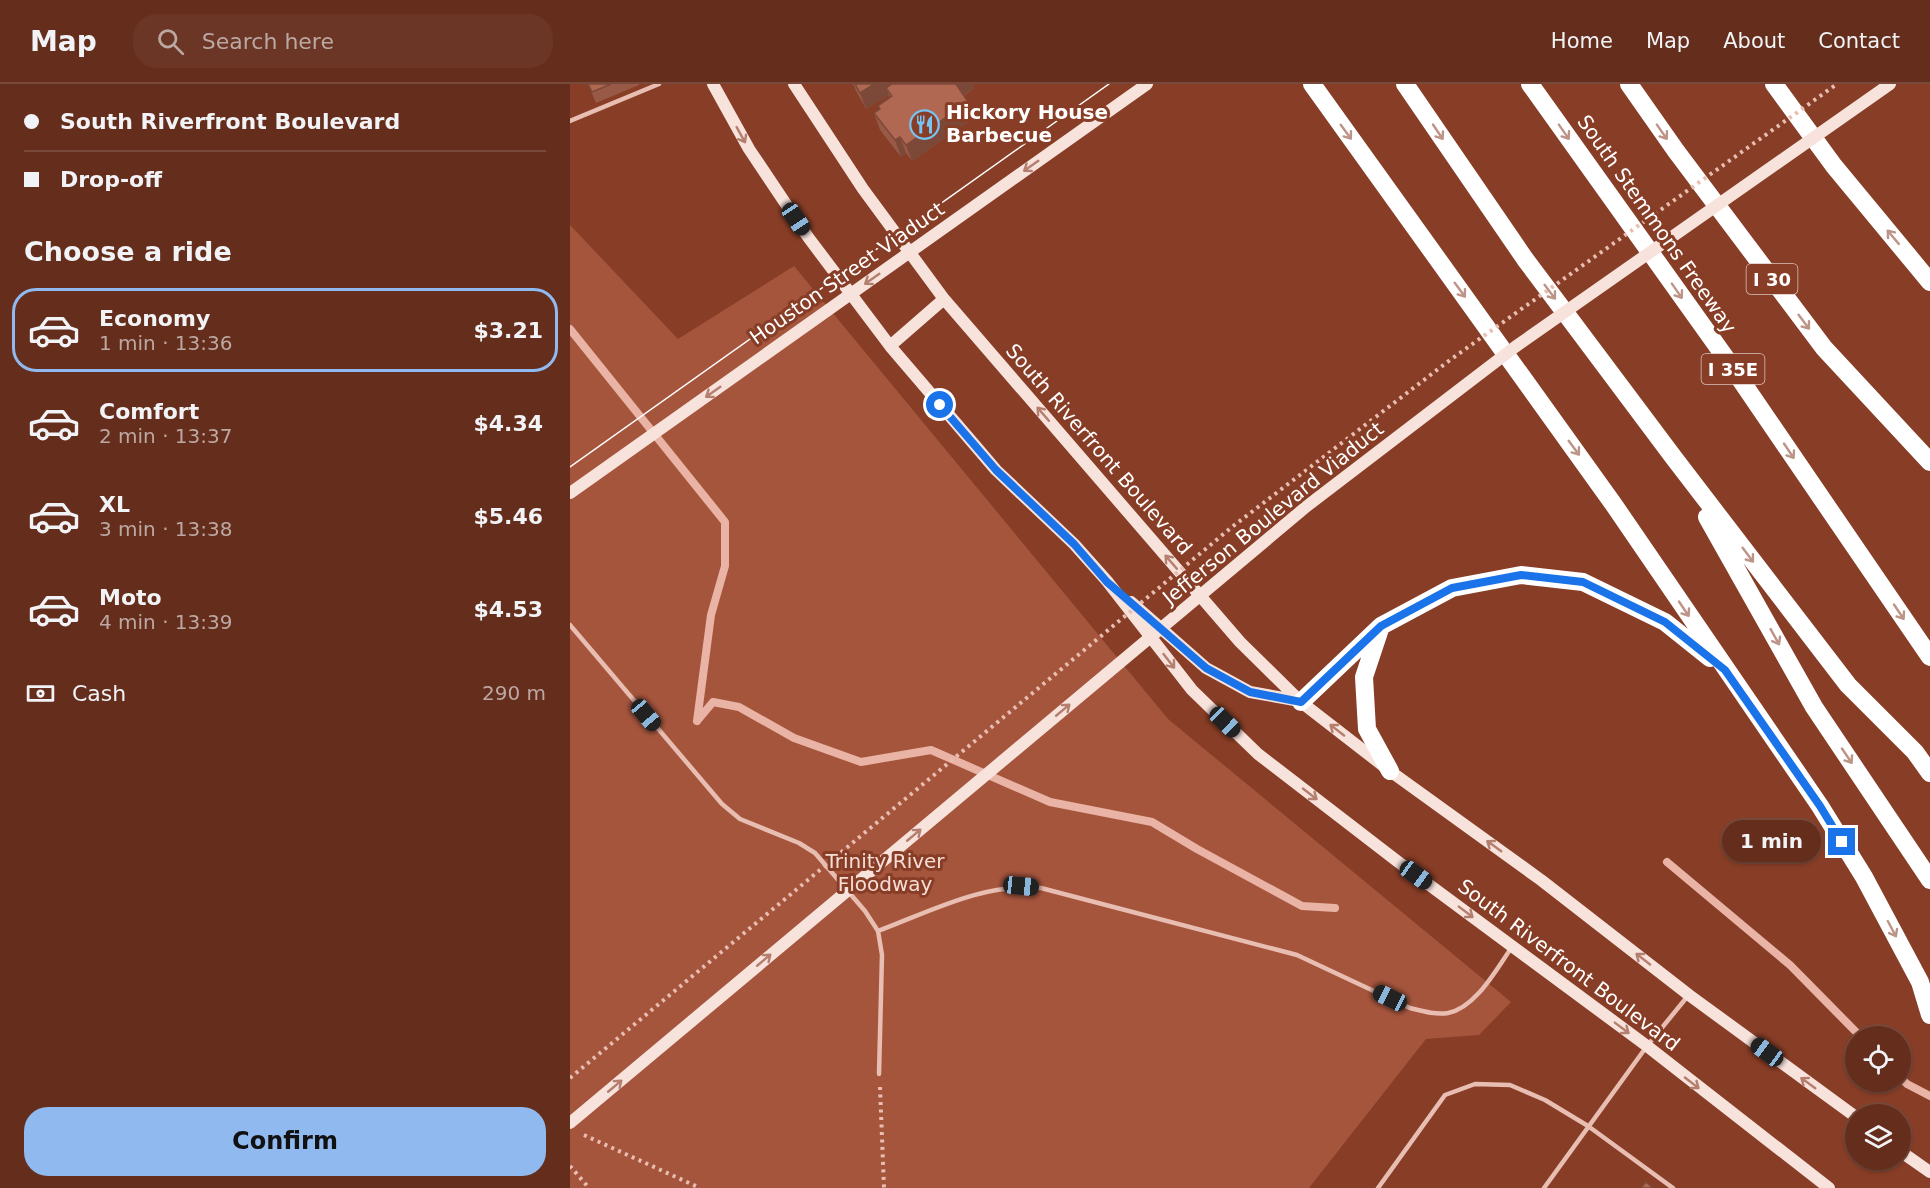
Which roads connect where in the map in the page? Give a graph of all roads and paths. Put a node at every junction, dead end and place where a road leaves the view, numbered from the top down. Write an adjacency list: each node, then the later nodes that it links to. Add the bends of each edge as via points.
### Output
1 (659, 84): 12 (lane)
2 (713, 84): 15 (main road, South Riverfront Boulevard, one-way to 15, via 749,149 801,227)
3 (794, 84): 14 (main road, South Riverfront Boulevard, via 863,189)
4 (1147, 84): 18 (main road, Houston Street Viaduct, one-way to 18, bridge)
5 (1312, 84): 23 (highway, one-way to 23, via 1614,505)
6 (1405, 84): 16 (highway, one-way to 16, via 1525,259)
7 (1530, 84): 22 (highway, South Stemmons Freeway / I 35E, one-way to 22, via 1725,357)
8 (1629, 84): 17 (highway, I 30, one-way to 17, via 1824,348)
9 (1774, 84): 13 (highway, one-way to 9, via 1834,166)
10 (1837, 84): 34 (path, bridge, via 1450,360 1232,526)
11 (1890, 84): 36 (main road, Jefferson Boulevard Viaduct, one-way to 11, bridge, via 1307,506 1515,347)
12 (570, 121)
13 (1930, 282)
14 (944, 300): 15 (main road); 24 (main road, South Riverfront Boulevard, one-way to 14, via 1240,642)
15 (890, 346): 19 (main road, South Riverfront Boulevard, via 996,470 1074,544)
16 (1674, 458): 26 (highway, one-way to 26, via 1848,685 1915,752); 27 (highway, one-way to 27, via 1814,707)
17 (1930, 462)
18 (570, 493)
19 (1107, 582): 24 (main road, via 1206,668 1250,692); 29 (main road, South Riverfront Boulevard, one-way to 29, via 1192,690 1258,754)
20 (570, 625): 28 (lane, via 722,804 740,819 815,853)
21 (1381, 626): 23 (highway, via 1452,588 1521,575 1583,582 1665,622); 24 (highway); 25 (highway, via 1364,677 1367,729)
22 (1930, 657)
23 (1725, 670): 31 (highway, one-way to 31, via 1820,806 1864,877 1920,982)
24 (1301, 702): 25 (main road, South Riverfront Boulevard, one-way to 24)
25 (1390, 771): 30 (main road, South Riverfront Boulevard, one-way to 25)
26 (1930, 773)
27 (1930, 880)
28 (878, 931): 29 (lane, via 978,894 1021,886 1041,888 1297,955 1428,1013 1448,1013 1466,1005); 33 (lane, via 882,955)
29 (1512, 947): 32 (main road, South Riverfront Boulevard, one-way to 32)
30 (1689, 994): 32 (lane); 35 (main road, South Riverfront Boulevard, one-way to 30)
31 (1930, 1015)
32 (1647, 1046): 37 (lane); 48 (main road, South Riverfront Boulevard, one-way to 48)
33 (879, 1074): 44 (path)
34 (570, 1078)
35 (1845, 1110)
36 (570, 1123)
37 (1588, 1125): 45 (lane, via 1510,1085 1475,1084 1445,1095); 46 (lane); 47 (lane)
38 (581, 1133): 43 (path)
39 (1911, 1159): 41 (main road)
40 (570, 1166): 42 (path)
41 (1930, 1172)
42 (589, 1188)
43 (700, 1188)
44 (884, 1188)
45 (1378, 1188)
46 (1544, 1188)
47 (1673, 1188)
48 (1828, 1188)

